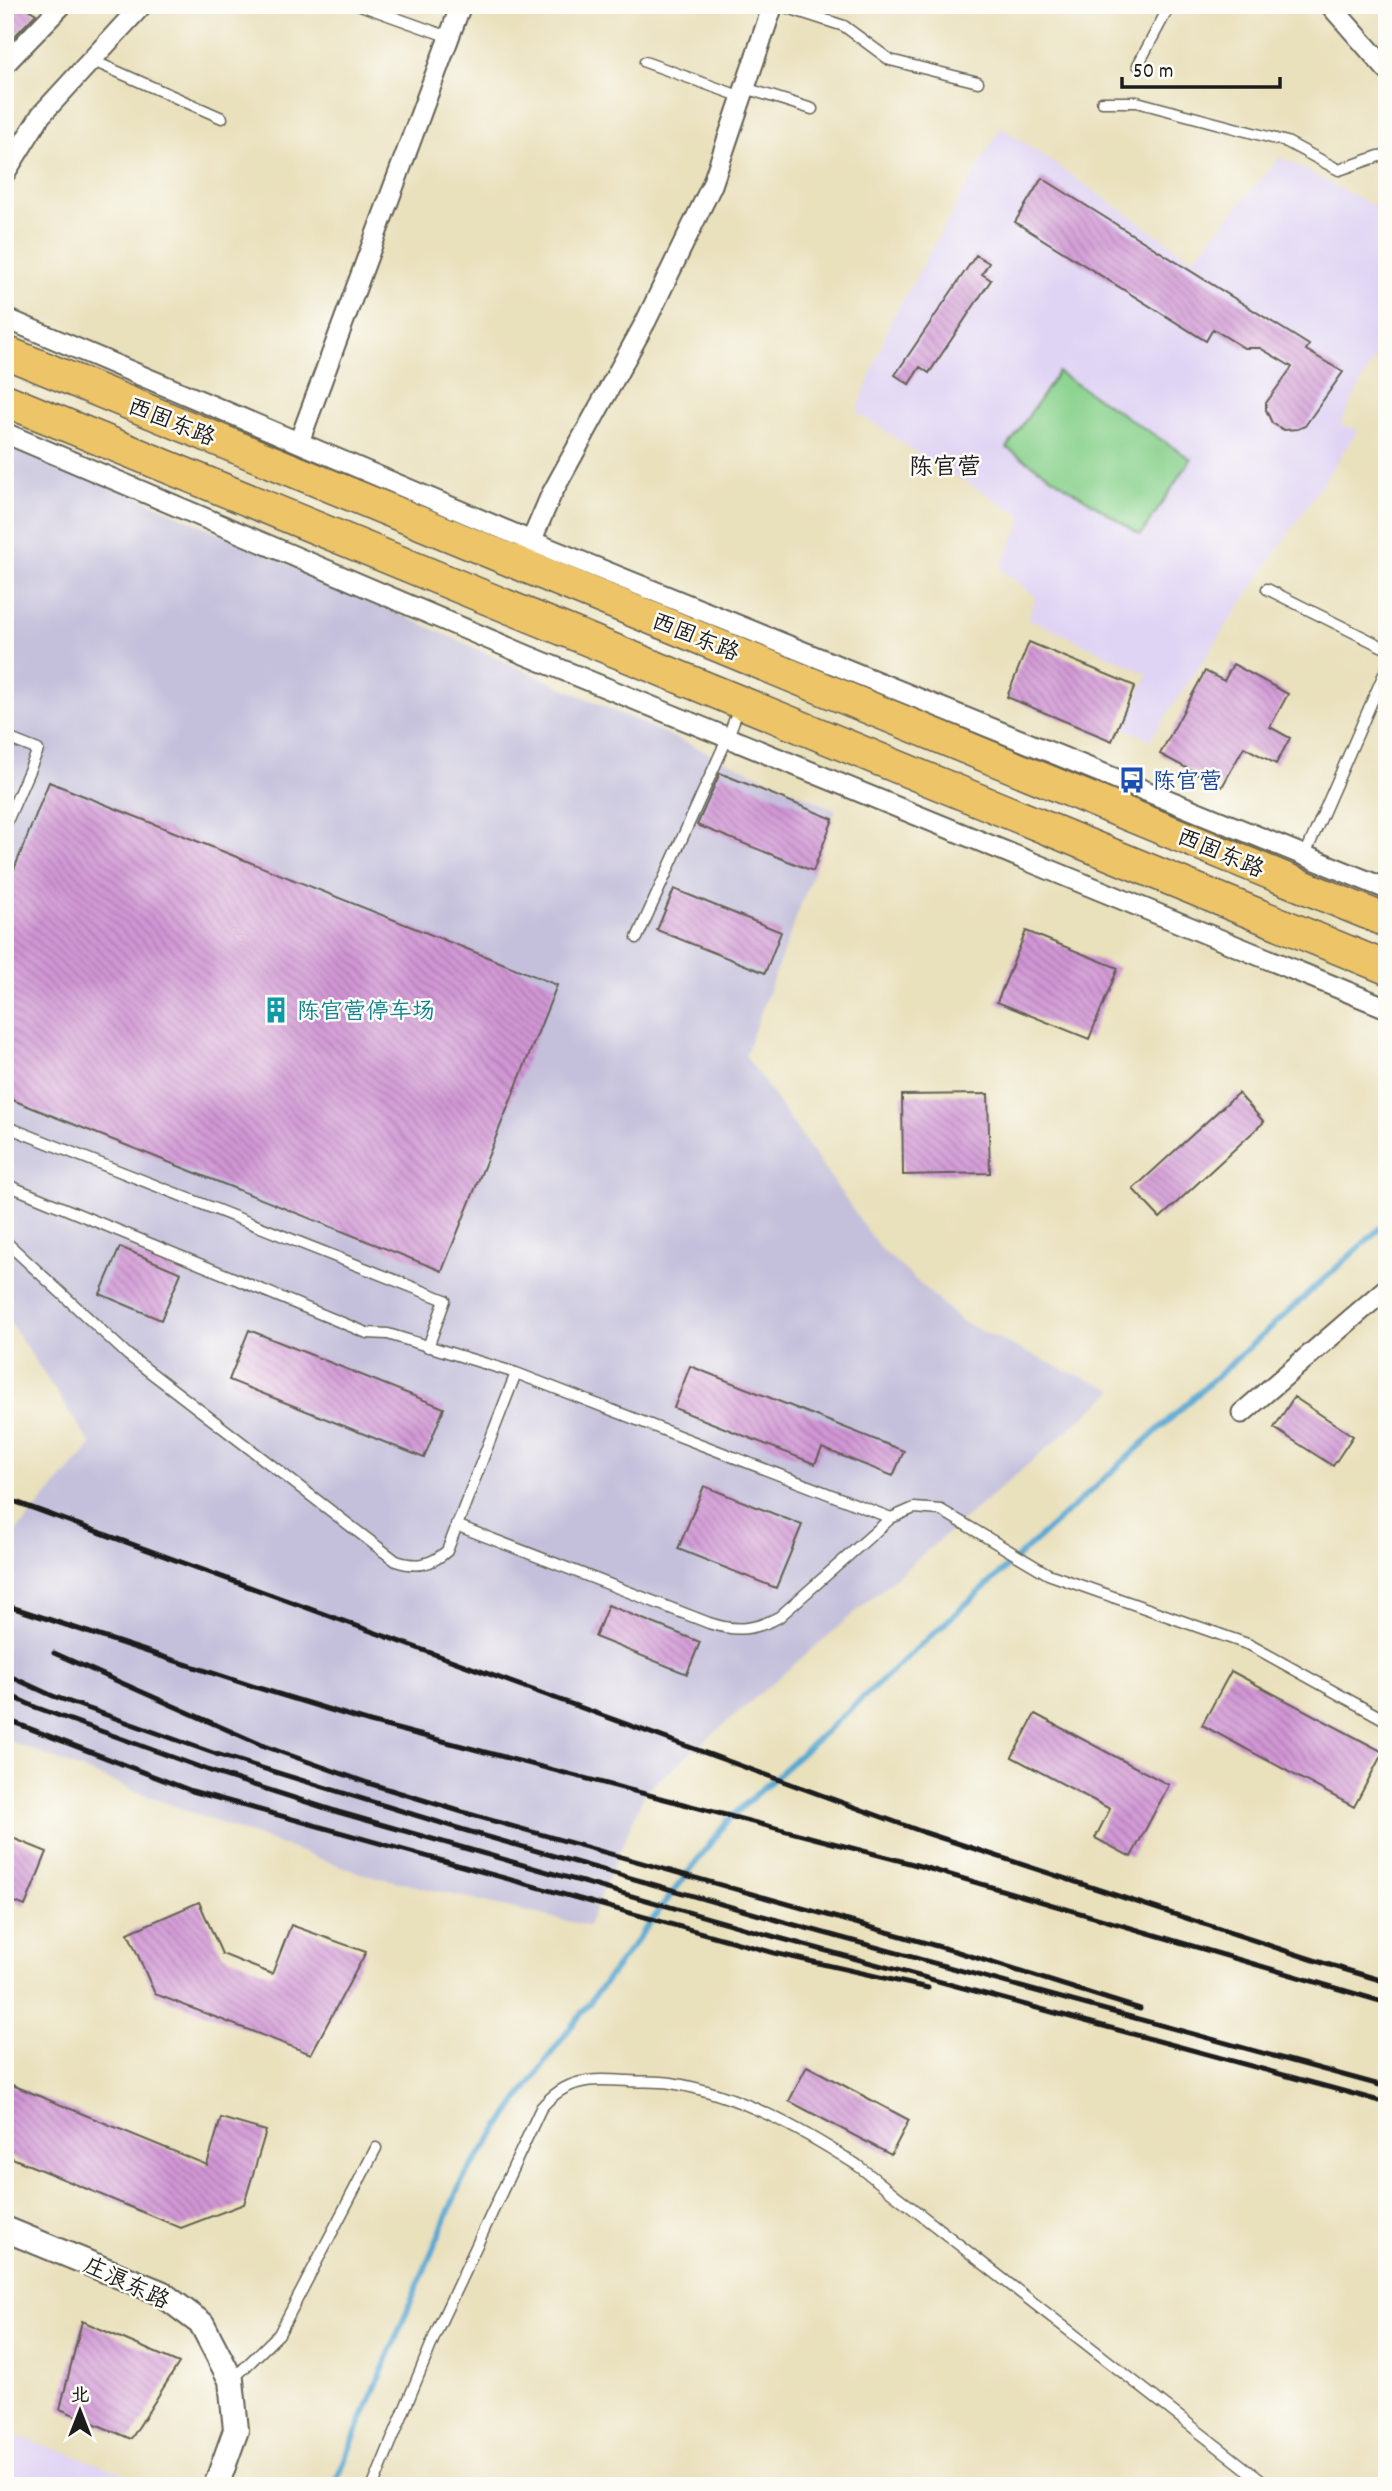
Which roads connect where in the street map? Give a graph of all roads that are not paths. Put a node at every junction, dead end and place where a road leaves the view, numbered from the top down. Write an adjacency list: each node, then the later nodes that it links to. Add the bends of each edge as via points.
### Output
1 (62, 5): 12 (street)
2 (142, 5): 10 (street)
3 (360, 5): 9 (lane)
4 (461, 5): 9 (street)
5 (773, 5): 16 (street)
6 (779, 5): 15 (lane, via 844,26 890,60)
7 (1170, 5): 13 (lane)
8 (1329, 5): 14 (street)
9 (449, 37): 26 (street)
10 (90, 60): 19 (lane); 21 (street, via 41,115)
11 (645, 62): 16 (lane)
12 (5, 64)
13 (1138, 65)
14 (1387, 70)
15 (978, 82)
16 (743, 92): 18 (lane); 27 (street, via 712,185 678,258 551,495)
17 (1102, 102): 20 (lane, via 1137,102 1253,132 1287,142 1339,170)
18 (812, 108)
19 (222, 118)
20 (1387, 155)
21 (5, 173)
22 (5, 318): 26 (street)
23 (5, 352): 27 (main road, 西固东路)
24 (5, 400): 31 (main road, 西固东路)
25 (5, 433): 33 (street)
26 (299, 442): 27 (street)
27 (526, 553): 35 (street); 37 (main road, 西固东路)
28 (1267, 589): 29 (lane)
29 (1387, 649)
30 (1387, 667): 35 (lane)
31 (741, 702): 33 (lane); 39 (main road, 西固东路)
32 (5, 737): 34 (lane, via 38,750)
33 (727, 739): 38 (lane); 40 (street)
34 (5, 826)
35 (1305, 855): 36 (street)
36 (1387, 889)
37 (1387, 921)
38 (637, 938)
39 (1387, 968)
40 (1387, 1008)
41 (5, 1126): 45 (lane, via 445,1300)
42 (5, 1184): 45 (lane, via 367,1333 388,1334)
43 (5, 1241): 49 (lane, via 128,1355 396,1561 410,1566 436,1560 447,1551)
44 (1387, 1288): 47 (street)
45 (428, 1347): 46 (lane)
46 (516, 1373): 48 (lane); 49 (lane)
47 (1242, 1413)
48 (891, 1518): 49 (lane, via 779,1617 745,1630 709,1623); 50 (lane, via 914,1508 941,1510 1048,1574 1250,1645)
49 (456, 1525)
50 (1387, 1721)
51 (376, 2148): 53 (lane, via 279,2334)
52 (5, 2229): 53 (street, 庄浪东路, via 161,2293 202,2324)
53 (231, 2380): 54 (street, 庄浪东路, via 236,2430)
54 (216, 2486)
55 (373, 2486): 56 (lane, via 438,2328 541,2108 569,2085 600,2080 670,2083 702,2091 763,2112 826,2145)
56 (1268, 2486)

